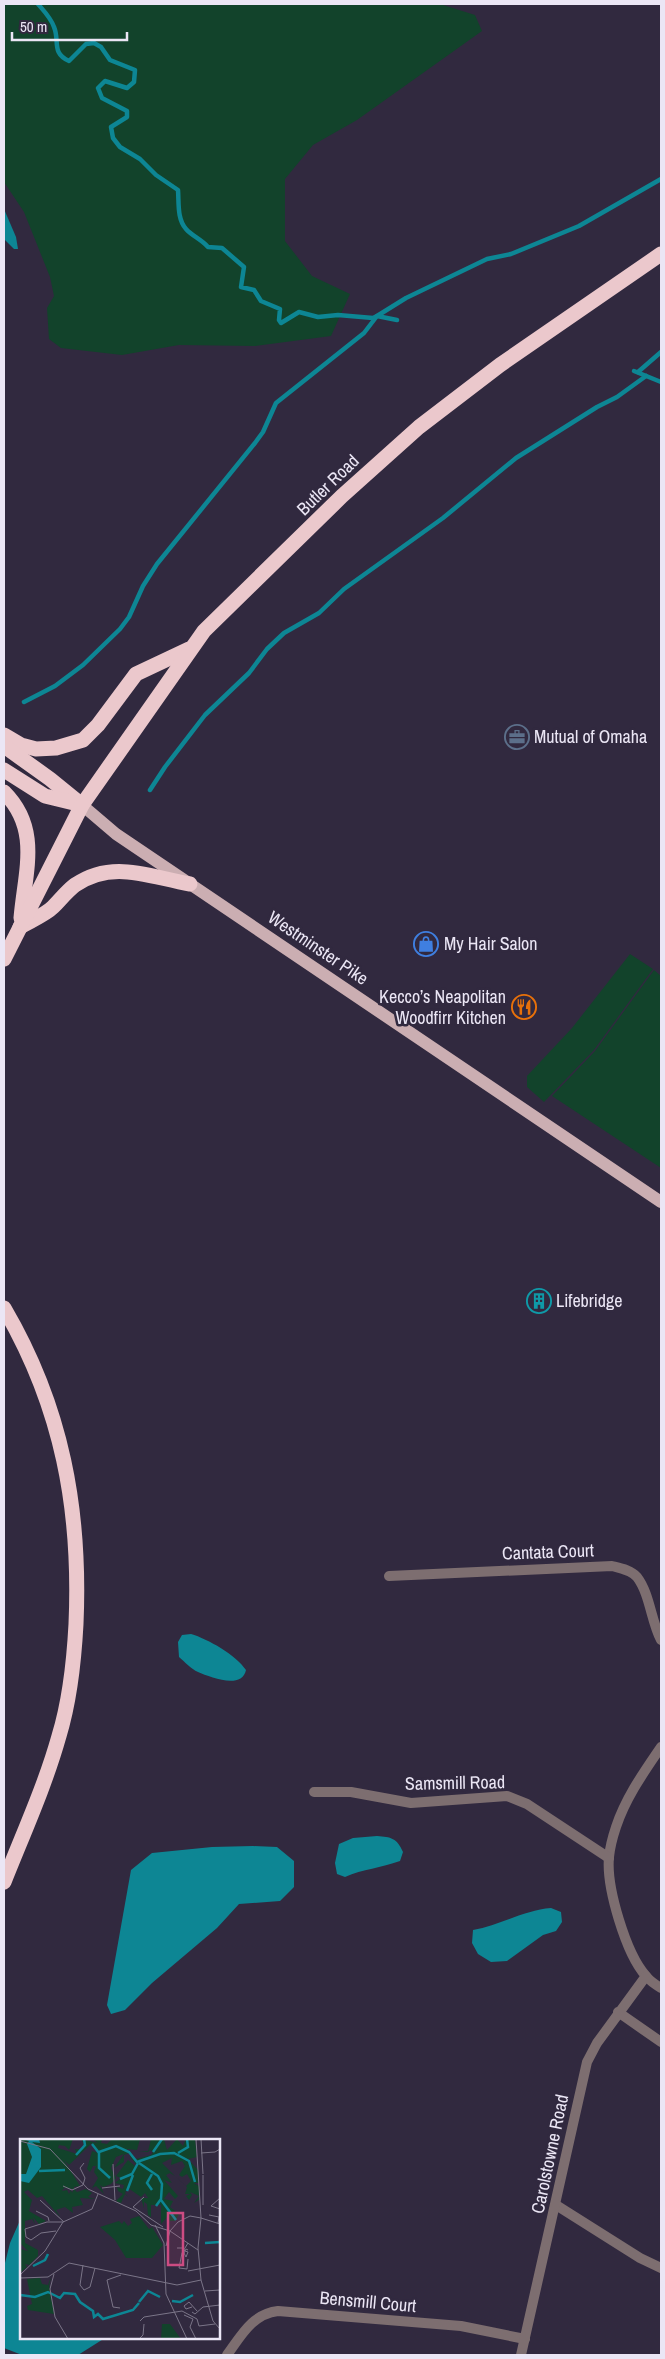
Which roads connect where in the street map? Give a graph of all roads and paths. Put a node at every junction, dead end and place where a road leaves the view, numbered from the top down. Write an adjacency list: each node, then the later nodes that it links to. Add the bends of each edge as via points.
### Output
1 (661, 254): 2 (highway, Butler Road, via 500,365 419,427 265,570)
2 (190, 648): 3 (highway, via 136,674 83,740 56,748 36,749); 7 (highway, Butler Road)
3 (4, 735)
4 (4, 746): 7 (highway, Westminster Pike)
5 (4, 770): 7 (highway, Westminster Pike, via 45,796)
6 (4, 792): 9 (highway, via 21,813 28,841)
7 (82, 805): 8 (main road, Westminster Pike, via 116,834); 9 (highway, Butler Road)
8 (190, 884): 9 (highway, via 130,872 93,874 64,894 52,908); 11 (main road, Westminster Pike)
9 (20, 927): 10 (highway, Butler Road)
10 (4, 959)
11 (661, 1202)
12 (4, 1308): 18 (highway, via 45,1390 58,1434 72,1501 78,1585 69,1691 59,1736)
13 (389, 1576): 14 (street, Cantata Court, via 612,1566 636,1576)
14 (661, 1640)
15 (661, 1747): 17 (street, via 624,1807)
16 (314, 1792): 17 (street, Samsmill Road, via 351,1792 411,1803 506,1796 527,1804)
17 (609, 1858): 19 (street, via 620,1925)
18 (4, 1882)
19 (646, 1976): 20 (street); 21 (street, Carolstowne Road)
20 (661, 1988)
21 (618, 2012): 22 (street); 23 (street, Carolstowne Road, via 587,2062)
22 (661, 2042)
23 (556, 2205): 24 (street); 25 (street, Carolstowne Road)
24 (661, 2268)
25 (525, 2339): 26 (street, Bensmill Court, via 461,2326 278,2311 258,2317); 27 (street, Carolstowne Road)
26 (227, 2355)
27 (521, 2355)

